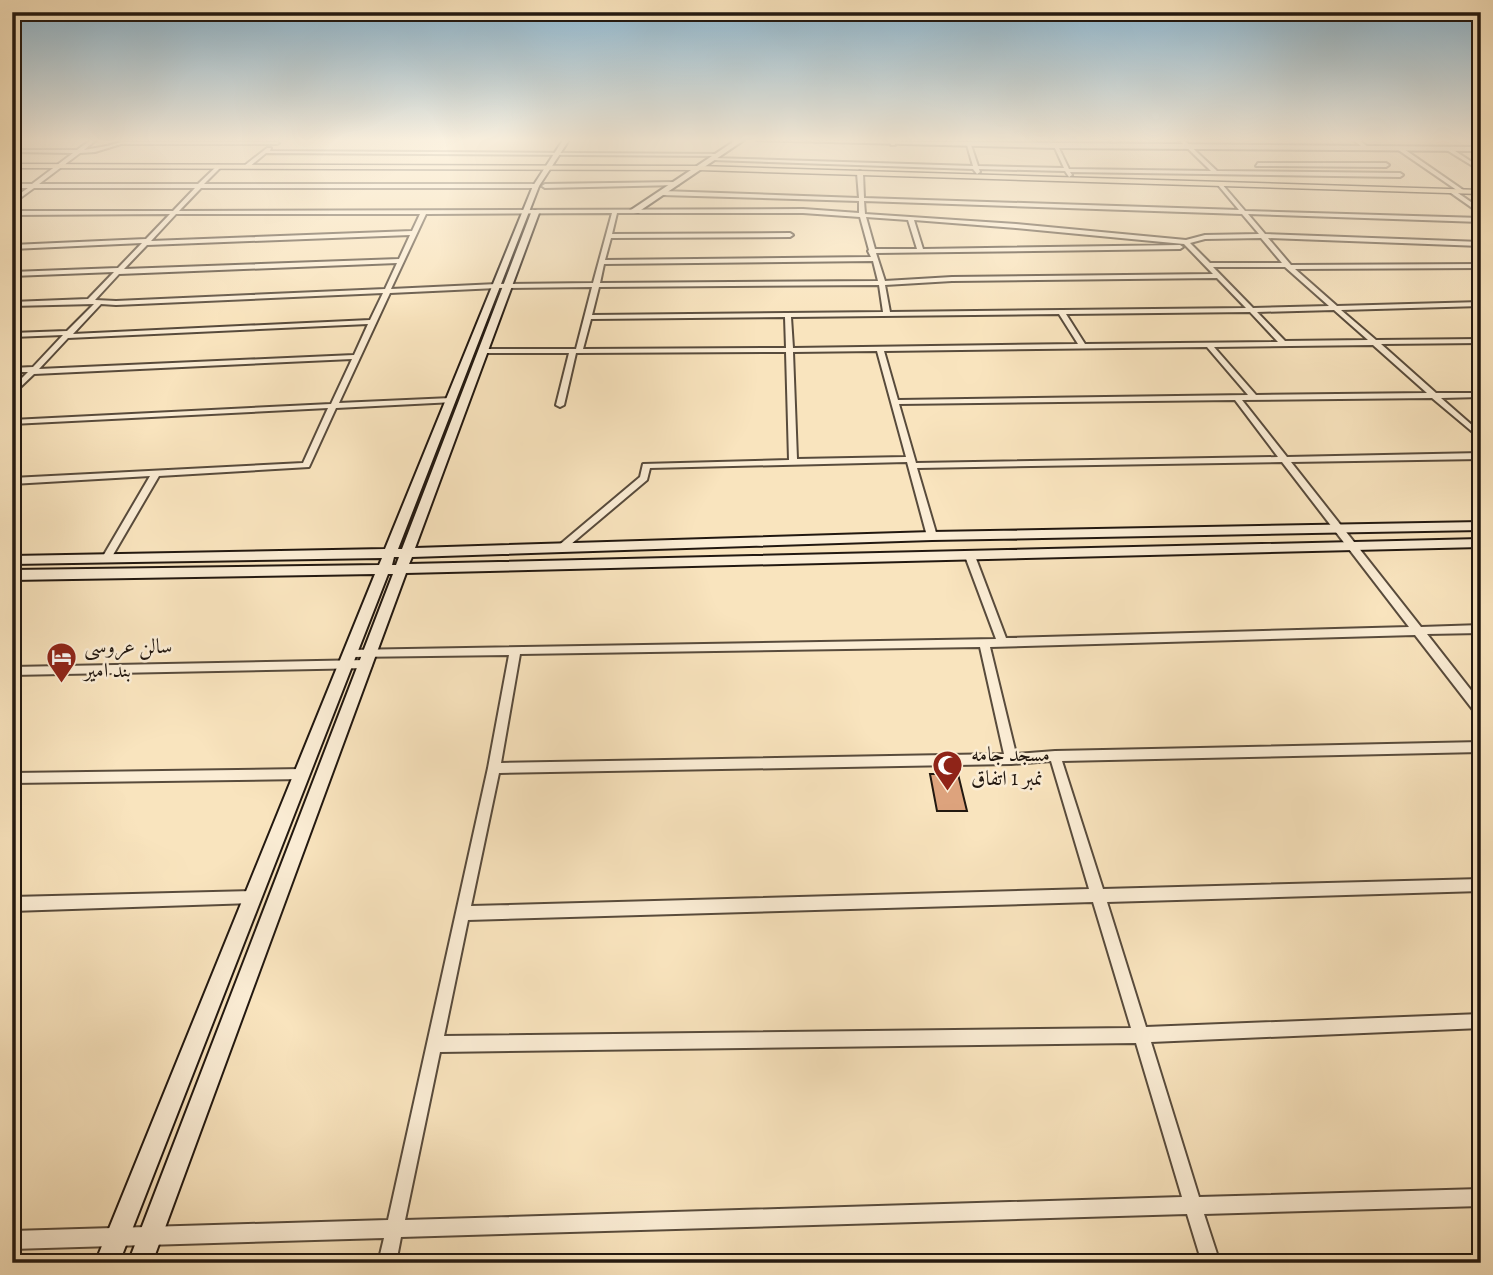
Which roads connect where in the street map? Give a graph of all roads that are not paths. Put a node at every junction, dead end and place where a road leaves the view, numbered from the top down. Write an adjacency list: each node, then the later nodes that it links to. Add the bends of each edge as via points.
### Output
1 (860, 199): 16 (street)
2 (187, 200): 14 (street)
3 (535, 200): 11 (main road)
4 (652, 200): 8 (main road)
5 (876, 200): 10 (street)
6 (1235, 200): 10 (street)
7 (1464, 200): 12 (street)
8 (635, 210): 9 (street); 16 (street)
9 (615, 211): 11 (street); 21 (street)
10 (1243, 211): 18 (street); 22 (street)
11 (530, 212): 15 (street); 39 (main road)
12 (1481, 212)
13 (12, 213): 14 (street)
14 (174, 214): 15 (street); 23 (street)
15 (423, 214): 19 (street)
16 (862, 214): 17 (street); 28 (street)
17 (910, 218): 24 (street); 27 (street)
18 (1481, 220)
19 (414, 233): 23 (street); 29 (street)
20 (790, 235): 21 (street)
21 (608, 236): 30 (street)
22 (1262, 236): 24 (street, via 1205,237); 25 (street); 33 (street)
23 (147, 242): 26 (street); 34 (street)
24 (1189, 244): 27 (street); 31 (street)
25 (1481, 244)
26 (12, 247)
27 (920, 250): 28 (street)
28 (872, 255): 30 (street); 37 (street)
29 (401, 261): 34 (street); 40 (street)
30 (602, 262): 38 (street)
31 (1208, 265): 33 (street); 36 (street)
32 (1481, 265): 33 (street)
33 (1288, 266): 45 (street)
34 (120, 271): 35 (street); 41 (street)
35 (12, 274)
36 (1218, 276): 37 (street); 46 (street)
37 (882, 283): 38 (street); 48 (street)
38 (596, 285): 39 (street); 50 (street)
39 (503, 286): 40 (street); 61 (main road); 71 (main road)
40 (387, 290): 42 (street); 51 (street)
41 (89, 302): 42 (street); 44 (street)
42 (99, 303): 52 (street)
43 (1481, 303): 45 (street)
44 (12, 304)
45 (1334, 308): 46 (street); 55 (street)
46 (1250, 310): 47 (street); 56 (street)
47 (1061, 313): 48 (street); 58 (street)
48 (887, 315): 49 (street)
49 (788, 316): 50 (street); 60 (street)
50 (588, 317): 62 (street)
51 (373, 322): 52 (street); 63 (street)
52 (69, 334): 53 (street); 65 (street)
53 (12, 335)
54 (1481, 341): 55 (street)
55 (1373, 343): 56 (street); 69 (street)
56 (1284, 344): 57 (street)
57 (1209, 345): 58 (street); 68 (street)
58 (1083, 347): 59 (street)
59 (880, 349): 60 (street); 72 (street)
60 (789, 350): 62 (street); 79 (street)
61 (483, 351): 62 (street); 90 (main road)
62 (576, 351): 74 (street)
63 (356, 357): 65 (street); 73 (street)
64 (12, 370): 65 (street)
65 (34, 371): 66 (street)
66 (12, 393)
67 (1481, 395): 69 (street)
68 (1253, 396): 69 (street); 70 (street)
69 (1434, 396): 76 (street)
70 (1236, 397): 72 (street); 78 (street)
71 (451, 400): 73 (street); 89 (main road)
72 (894, 402): 80 (street)
73 (334, 405): 75 (street); 81 (street, via 306,465)
74 (560, 405)
75 (12, 422)
76 (1481, 437)
77 (1481, 456): 78 (street)
78 (1284, 460): 80 (street); 84 (street)
79 (793, 462): 80 (street); 88 (street, via 646,466 644,478)
80 (911, 463): 85 (street)
81 (156, 474): 82 (street); 92 (street)
82 (12, 481)
83 (1481, 526): 84 (main road)
84 (1339, 530): 85 (main road); 87 (street)
85 (932, 536): 88 (main road)
86 (1481, 543): 87 (main road)
87 (1351, 545): 91 (main road); 98 (street)
88 (561, 548): 90 (main road)
89 (390, 554): 90 (main road); 92 (main road); 94 (main road)
90 (407, 554): 95 (main road)
91 (970, 556): 95 (main road); 99 (street)
92 (107, 558): 93 (main road)
93 (12, 560)
94 (384, 569): 95 (main road); 96 (main road); 102 (main road)
95 (401, 569): 103 (main road)
96 (12, 575)
97 (1481, 629): 98 (street)
98 (1417, 631): 99 (street); 105 (street)
99 (1002, 641): 100 (street)
100 (984, 643): 101 (street); 108 (street)
101 (515, 650): 103 (street); 109 (street)
102 (349, 659): 103 (street); 104 (street); 110 (main road)
103 (369, 659): 123 (main road)
104 (12, 671)
105 (1481, 712)
106 (1481, 747): 107 (street)
107 (1055, 756): 108 (street); 113 (street)
108 (1011, 759): 109 (street)
109 (494, 768): 116 (street)
110 (303, 774): 111 (street); 114 (main road)
111 (12, 778)
112 (1481, 885): 113 (street)
113 (1099, 896): 116 (street); 118 (street)
114 (253, 897): 115 (street); 124 (main road)
115 (12, 904)
116 (463, 913): 119 (street)
117 (1481, 1021): 118 (street)
118 (1143, 1035): 119 (street); 121 (street)
119 (434, 1044): 122 (street)
120 (1481, 1197): 121 (street)
121 (1194, 1207): 122 (street); 129 (street)
122 (394, 1227): 123 (street); 128 (street)
123 (150, 1235): 124 (street); 127 (main road)
124 (118, 1236): 125 (street); 126 (main road)
125 (12, 1240)
126 (107, 1263)
127 (139, 1263)
128 (387, 1263)
129 (1211, 1263)

